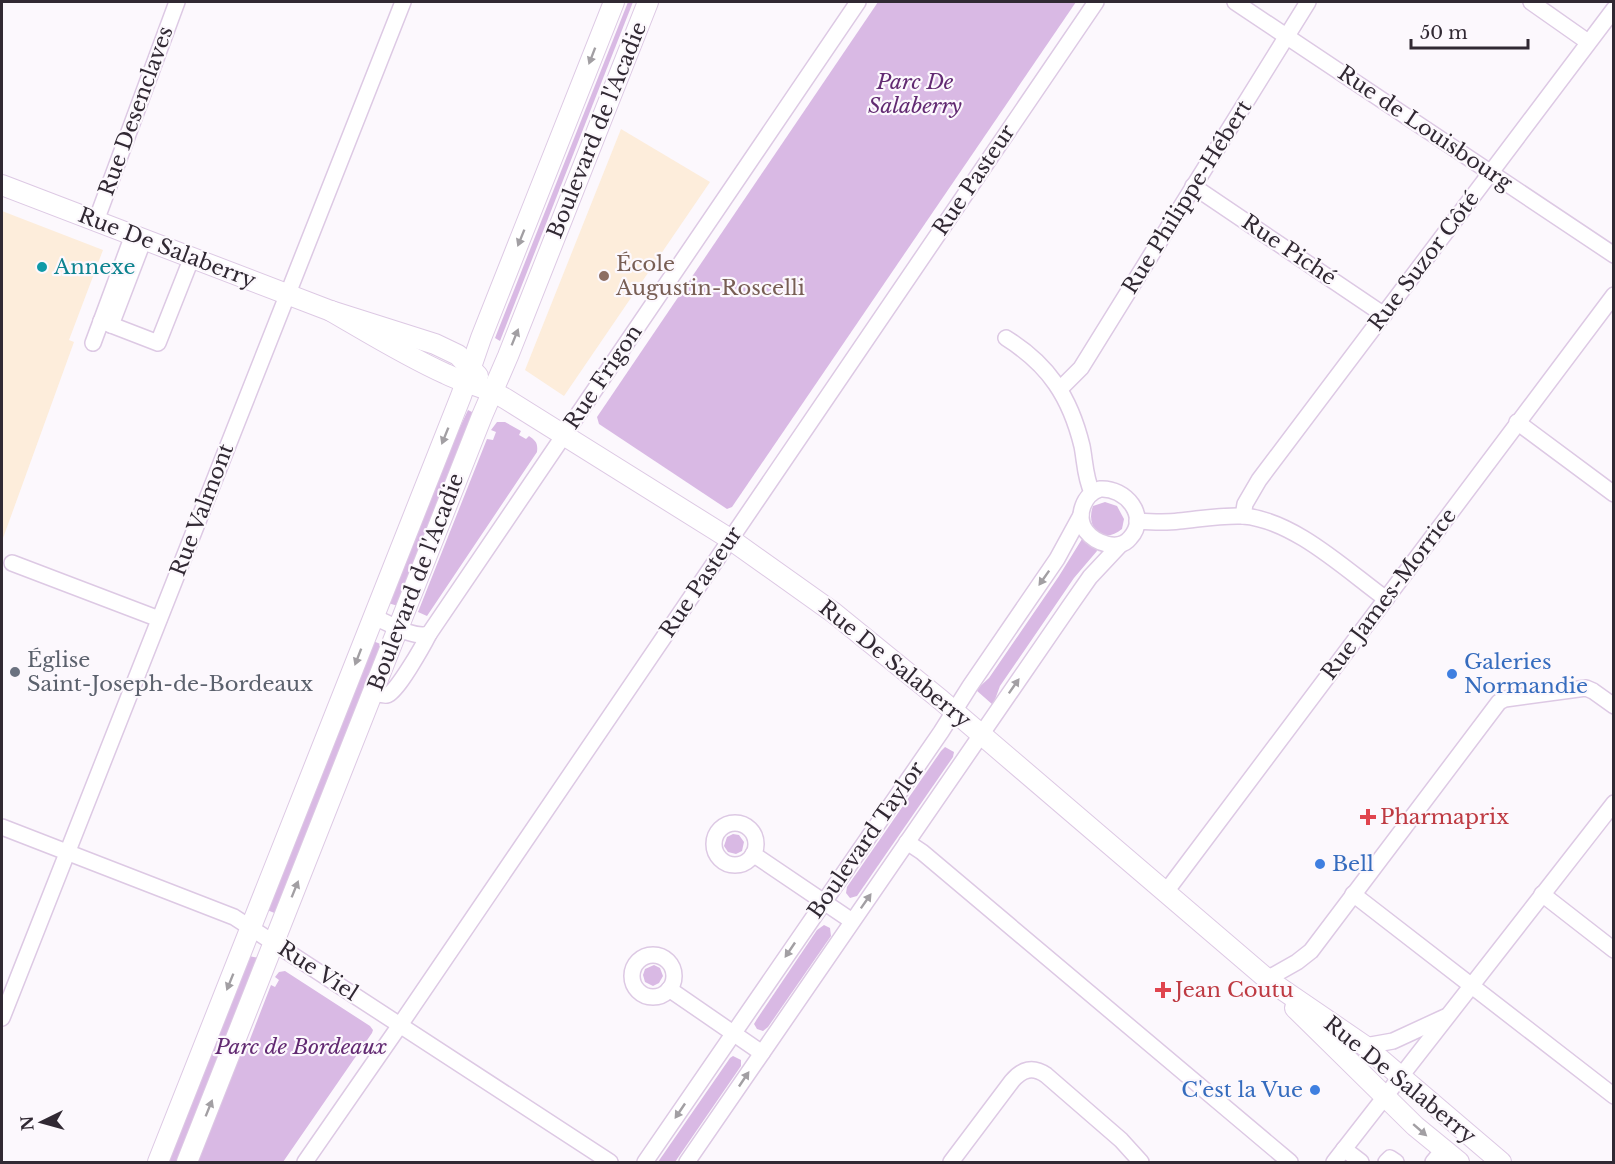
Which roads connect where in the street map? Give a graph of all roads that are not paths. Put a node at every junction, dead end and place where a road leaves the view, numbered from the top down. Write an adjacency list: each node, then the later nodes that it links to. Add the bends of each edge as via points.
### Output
1 (177, 2): 16 (street, Rue Desenclaves)
2 (403, 2): 20 (street, Rue Valmont)
3 (614, 2): 26 (main road, Boulevard de l'Acadie, one-way to 26)
4 (648, 2): 28 (main road, Boulevard de l'Acadie, one-way to 4)
5 (858, 2): 30 (street, Rue Frigon)
6 (1096, 2): 36 (street, Rue Pasteur)
7 (1235, 2): 11 (street, Rue de Louisbourg)
8 (1308, 2): 11 (street, Rue Philippe-Hébert)
9 (1531, 2): 12 (street)
10 (1614, 9): 12 (street, Rue Suzor Côté)
11 (1287, 35): 13 (street, Rue de Louisbourg); 15 (street, Rue Philippe-Hébert)
12 (1588, 42): 13 (street, Rue Suzor Côté)
13 (1490, 172): 18 (street, Rue de Louisbourg); 22 (street, Rue Suzor Côté)
14 (2, 185): 16 (main road, Rue De Salaberry)
15 (1193, 186): 22 (street, Rue Piché); 27 (street, Rue Philippe-Hébert, via 1081,368)
16 (96, 221): 17 (main road, Rue De Salaberry)
17 (139, 237): 19 (main road, Rue De Salaberry); 23 (street)
18 (1614, 255)
19 (192, 257): 20 (main road, Rue De Salaberry); 23 (street, via 158,343)
20 (288, 294): 26 (main road, Rue De Salaberry, via 435,344 458,356); 41 (street, Rue Valmont)
21 (1614, 295): 29 (street, Rue James-Morrice)
22 (1384, 315): 34 (street, Rue Suzor Côté, via 1259,480 1245,504)
23 (106, 323): 25 (street)
24 (1006, 338): 27 (street, via 1036,361)
25 (93, 343)
26 (469, 375): 28 (main road, Rue De Salaberry); 40 (main road, Boulevard de l'Acadie, one-way to 40)
27 (1060, 389): 31 (street, via 1075,420)
28 (492, 391): 30 (main road, Rue De Salaberry); 42 (main road, Boulevard de l'Acadie)
29 (1517, 422): 32 (street); 39 (street, Rue James-Morrice)
30 (564, 434): 36 (main road, Rue De Salaberry); 43 (street, Rue Frigon)
31 (1092, 492): 33 (street); 35 (street, via 1106,489 1122,495 1133,505)
32 (1614, 494)
33 (1081, 515): 37 (street, via 1091,536); 46 (street, Boulevard Taylor, one-way to 46, via 1057,559)
34 (1243, 516): 35 (street); 39 (street, via 1270,523 1304,540)
35 (1137, 521): 37 (street, via 1133,536)
36 (730, 539): 46 (main road, Rue De Salaberry, via 834,613); 66 (street, Rue Pasteur)
37 (1120, 545): 47 (street, Boulevard Taylor, one-way to 37, via 1083,587)
38 (12, 563): 41 (street)
39 (1386, 599): 53 (street, Rue James-Morrice)
40 (374, 617): 42 (street); 58 (main road, Boulevard de l'Acadie, one-way to 58)
41 (159, 619): 51 (street, Rue Valmont)
42 (399, 627): 43 (street, via 418,635); 44 (main road, Boulevard de l'Acadie)
43 (429, 634): 44 (street, Rue Frigon, via 392,693 386,696)
44 (373, 692): 59 (main road, Boulevard de l'Acadie, one-way to 44)
45 (1614, 706): 54 (street, via 1586,688 1501,701)
46 (954, 711): 47 (main road, Rue De Salaberry); 56 (street, Boulevard Taylor)
47 (981, 735): 50 (street, Boulevard Taylor); 53 (main road, Rue De Salaberry)
48 (1614, 803): 55 (street)
49 (2, 826): 51 (street, Rue Viel)
50 (907, 842): 57 (street, Boulevard Taylor, one-way to 50); 83 (street)
51 (67, 852): 58 (street, Rue Viel, via 234,917); 65 (street, Rue Valmont)
52 (753, 854): 56 (street)
53 (1165, 893): 61 (main road, Rue De Salaberry)
54 (1353, 894): 61 (street, via 1311,951); 62 (street)
55 (1542, 894): 60 (street); 62 (street)
56 (823, 901): 57 (street); 67 (street, Boulevard Taylor, one-way to 67)
57 (852, 921): 69 (street, Boulevard Taylor)
58 (251, 928): 59 (street, Rue Viel); 75 (main road, Boulevard de l'Acadie, one-way to 75)
59 (273, 943): 66 (street, Rue Viel); 76 (main road, Boulevard de l'Acadie, one-way to 59)
60 (1614, 950)
61 (1267, 979): 68 (main road, Rue De Salaberry); 71 (main road, Rue De Salaberry)
62 (1471, 985): 64 (street); 72 (street)
63 (669, 989): 67 (street)
64 (1448, 1015): 68 (street, via 1393,1041); 70 (street)
65 (2, 1018)
66 (400, 1025): 77 (street, Rue Pasteur); 78 (street, Rue Viel)
67 (733, 1033): 69 (street); 79 (street, Boulevard Taylor, one-way to 79)
68 (1365, 1046): 70 (main road, Rue De Salaberry)
69 (762, 1053): 80 (street, Boulevard Taylor, one-way to 69)
70 (1401, 1077): 71 (street); 88 (main road, Rue De Salaberry)
71 (1385, 1095): 73 (street); 74 (main road, Rue De Salaberry, one-way to 74)
72 (1614, 1096)
73 (1344, 1149): 84 (street); 85 (street)
74 (1445, 1158)
75 (158, 1162)
76 (187, 1162)
77 (305, 1162)
78 (610, 1162)
79 (645, 1162)
80 (687, 1162)
81 (951, 1162): 82 (street, via 1012,1081 1020,1072 1029,1070 1047,1075)
82 (1141, 1162)
83 (1290, 1162)
84 (1334, 1162)
85 (1361, 1162)
86 (1386, 1162): 87 (street, via 1390,1158)
87 (1396, 1162)
88 (1501, 1162)

